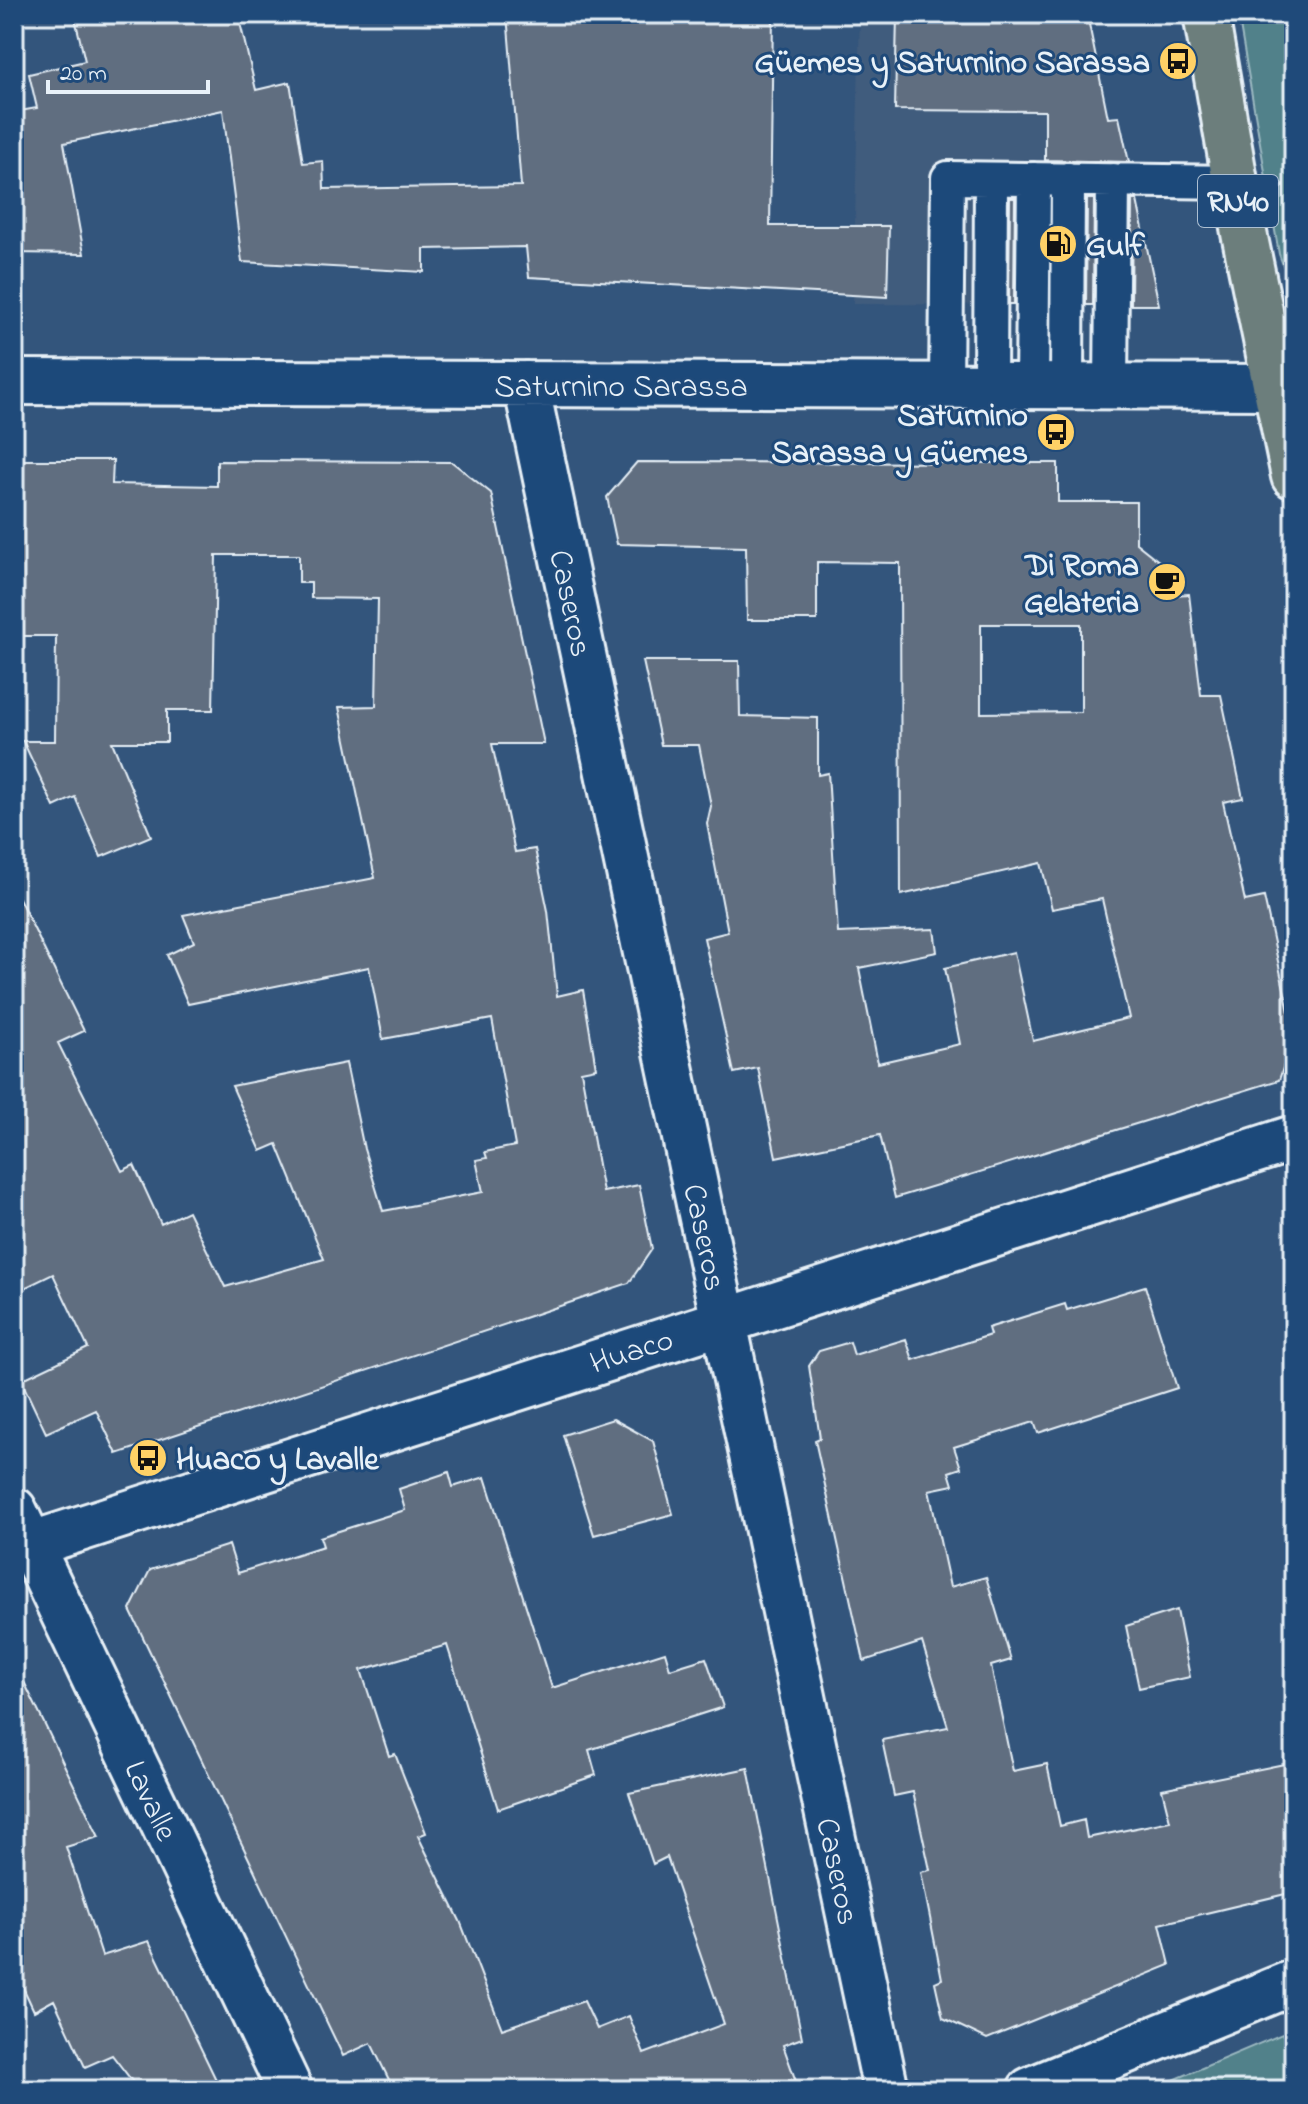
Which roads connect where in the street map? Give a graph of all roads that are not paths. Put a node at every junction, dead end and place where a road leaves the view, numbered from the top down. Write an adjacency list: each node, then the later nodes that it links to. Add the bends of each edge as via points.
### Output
1 (1206, 14): 4 (main road, RN40)
2 (1014, 179): 3 (lane); 7 (lane, via 948,178); 8 (lane); 8 (lane)
3 (1088, 180): 4 (lane); 8 (lane); 8 (lane)
4 (1235, 182): 9 (main road, RN40)
5 (14, 382): 6 (street, Saturnino Sarassa)
6 (526, 384): 7 (street, Saturnino Sarassa); 12 (street, Caseros)
7 (946, 386): 8 (street, Saturnino Sarassa)
8 (1050, 386): 9 (street, Saturnino Sarassa)
9 (1288, 388): 10 (main road, RN40)
10 (1294, 476)
11 (1294, 1138): 12 (street, Huaco)
12 (723, 1320): 13 (street, Huaco); 16 (street, Caseros)
13 (19, 1535): 15 (street, Lavalle)
14 (1294, 1982): 17 (street)
15 (290, 2090)
16 (886, 2090)
17 (1030, 2090)

